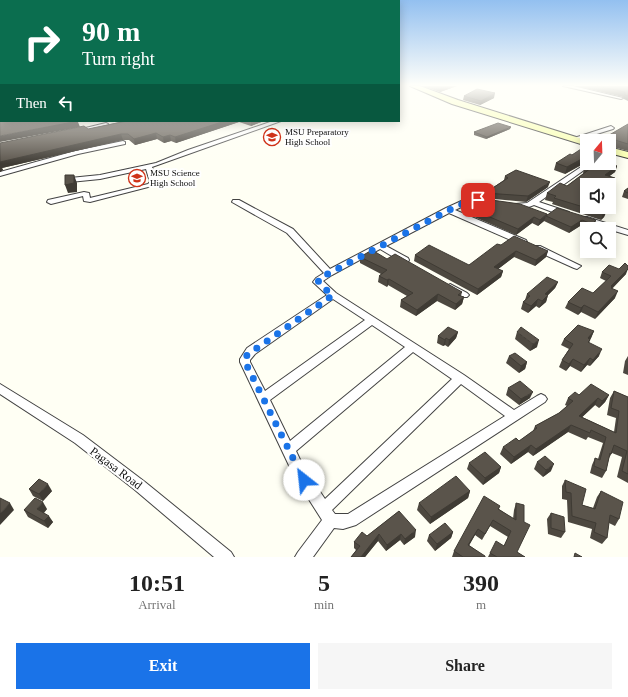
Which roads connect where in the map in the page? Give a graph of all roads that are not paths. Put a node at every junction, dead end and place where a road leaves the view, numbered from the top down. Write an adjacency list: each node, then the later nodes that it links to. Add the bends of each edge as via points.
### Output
1 (488, 112): 6 (street)
2 (275, 122): 11 (street, via 190,151 166,162)
3 (106, 125): 5 (street)
4 (611, 128): 6 (street)
5 (72, 132)
6 (574, 139): 7 (street)
7 (580, 141)
8 (123, 143): 14 (street, via 77,152)
9 (616, 152): 10 (street)
10 (628, 155)
11 (148, 166): 16 (street); 17 (street, via 153,182 150,185 90,200 84,194)
12 (0, 167): 14 (street)
13 (580, 170): 20 (street)
14 (8, 172): 15 (street)
15 (0, 174)
16 (70, 180)
17 (51, 202)
18 (236, 202): 27 (street, via 290,231)
19 (493, 202): 22 (street, via 471,200)
20 (533, 202): 21 (street, via 525,206); 23 (street)
21 (508, 205)
22 (449, 210): 24 (street); 26 (street)
23 (628, 233)
24 (380, 246): 25 (street); 27 (street)
25 (412, 265)
26 (577, 266)
27 (329, 273): 29 (street, via 318,282)
28 (444, 283): 30 (street)
29 (333, 295): 31 (street); 35 (street, via 247,355 245,362)
30 (464, 295)
31 (372, 320): 32 (street); 35 (street)
32 (412, 348): 33 (street); 38 (street)
33 (460, 378): 37 (street); 39 (street)
34 (0, 388): 41 (street, Pagasa Road, via 79,439)
35 (264, 398): 38 (street)
36 (541, 399): 37 (street)
37 (514, 416): 40 (street, via 351,520)
38 (288, 450): 39 (street)
39 (324, 509): 40 (street)
40 (331, 521): 42 (street)
41 (226, 557)
42 (303, 557)

